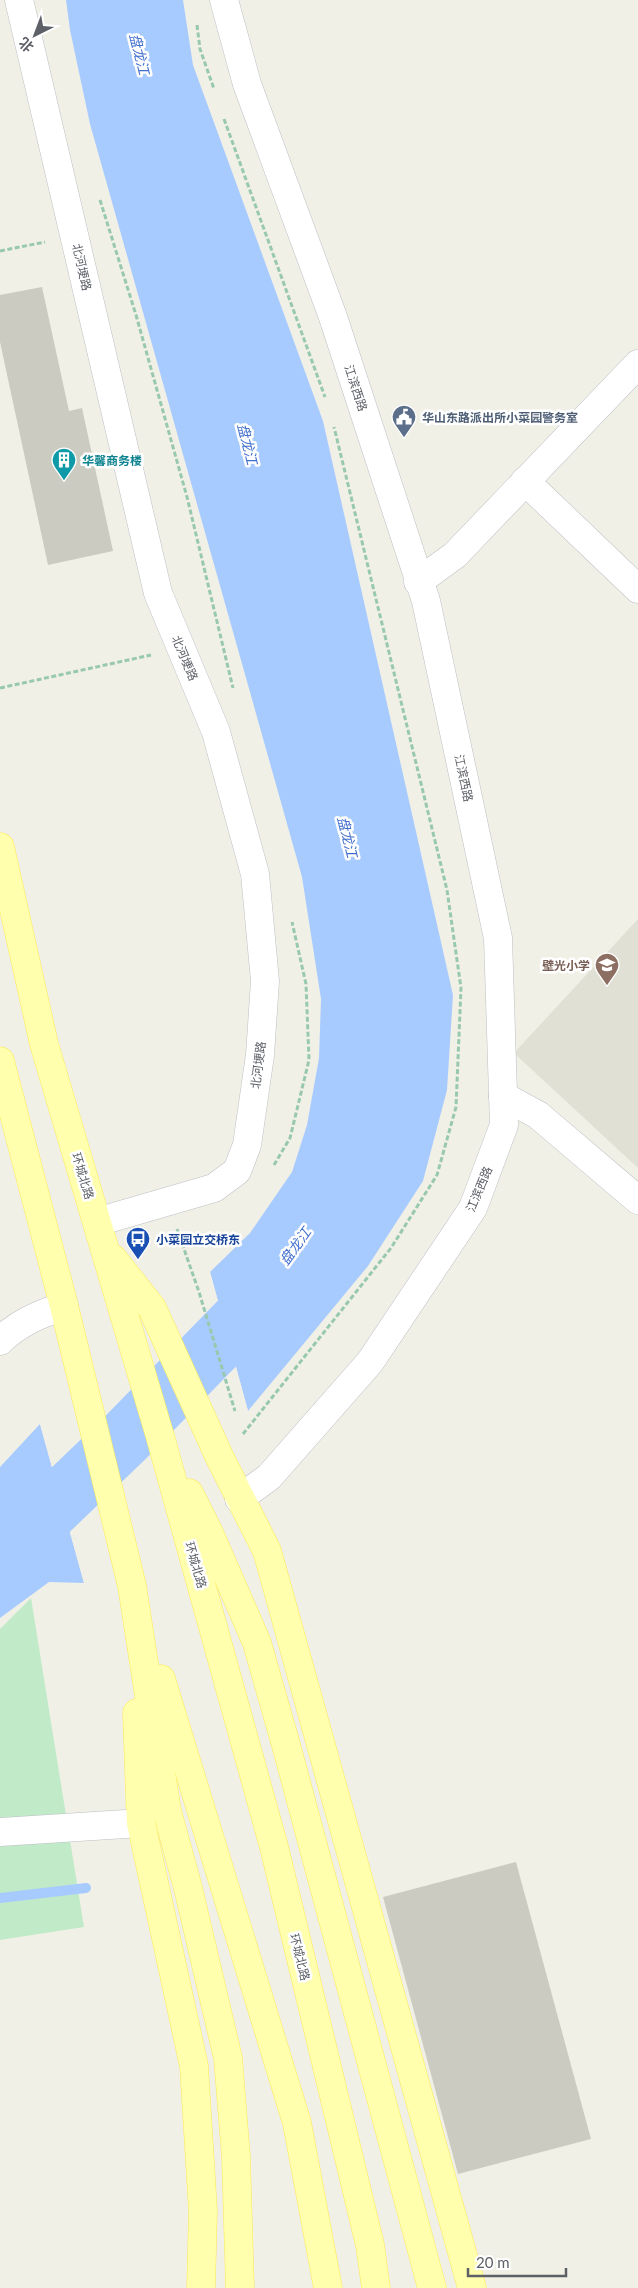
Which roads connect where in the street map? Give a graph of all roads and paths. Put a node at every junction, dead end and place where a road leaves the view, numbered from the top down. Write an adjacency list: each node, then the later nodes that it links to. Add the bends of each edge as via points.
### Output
1 (19, 0): 6 (street, 北河埂路)
2 (224, 0): 12 (street, 江滨西路, via 247,84 332,317)
3 (196, 20): 4 (path, via 200,49)
4 (216, 94)
5 (222, 112): 9 (path)
6 (75, 236): 7 (path); 14 (street, 北河埂路, via 158,593)
7 (0, 251)
8 (638, 364): 11 (street)
9 (326, 400)
10 (332, 419): 26 (path, via 447,890 462,988 456,1107 437,1175 391,1248 241,1436)
11 (525, 481): 12 (street, via 455,555); 13 (street)
12 (418, 582): 18 (street, 江滨西路, via 426,600 498,938)
13 (638, 589)
14 (181, 649): 15 (path); 21 (street, 北河埂路, via 216,732 256,874 266,981 260,1054 247,1145 237,1171 214,1188)
15 (0, 688)
16 (0, 847): 21 (main road, 环城北路, via 44,1044)
17 (0, 1061): 22 (main road)
18 (503, 1096): 19 (street, via 538,1115); 27 (street, 江滨西路, via 504,1125 473,1208 370,1362 269,1477)
19 (638, 1200)
20 (176, 1226): 24 (path)
21 (100, 1235): 25 (main road, 环城北路); 26 (main road, via 152,1308)
22 (64, 1306): 23 (street, via 37,1315); 28 (main road)
23 (0, 1341)
24 (232, 1402)
25 (160, 1436): 35 (main road, 环城北路, via 274,1847 370,2244); 36 (main road, via 209,1533 257,1643)
26 (219, 1456): 27 (main road)
27 (239, 1499): 31 (main road, via 267,1551)
28 (132, 1586): 29 (main road); 33 (main road, via 167,1811 228,2058 236,2157); 34 (main road, via 297,2123)
29 (141, 1823): 30 (street); 32 (main road, via 194,2066 203,2211)
30 (0, 1832)
31 (446, 2194): 37 (main road); 38 (main road)
32 (201, 2288)
33 (240, 2288)
34 (328, 2288)
35 (376, 2288)
36 (432, 2288)
37 (456, 2288)
38 (472, 2288)

